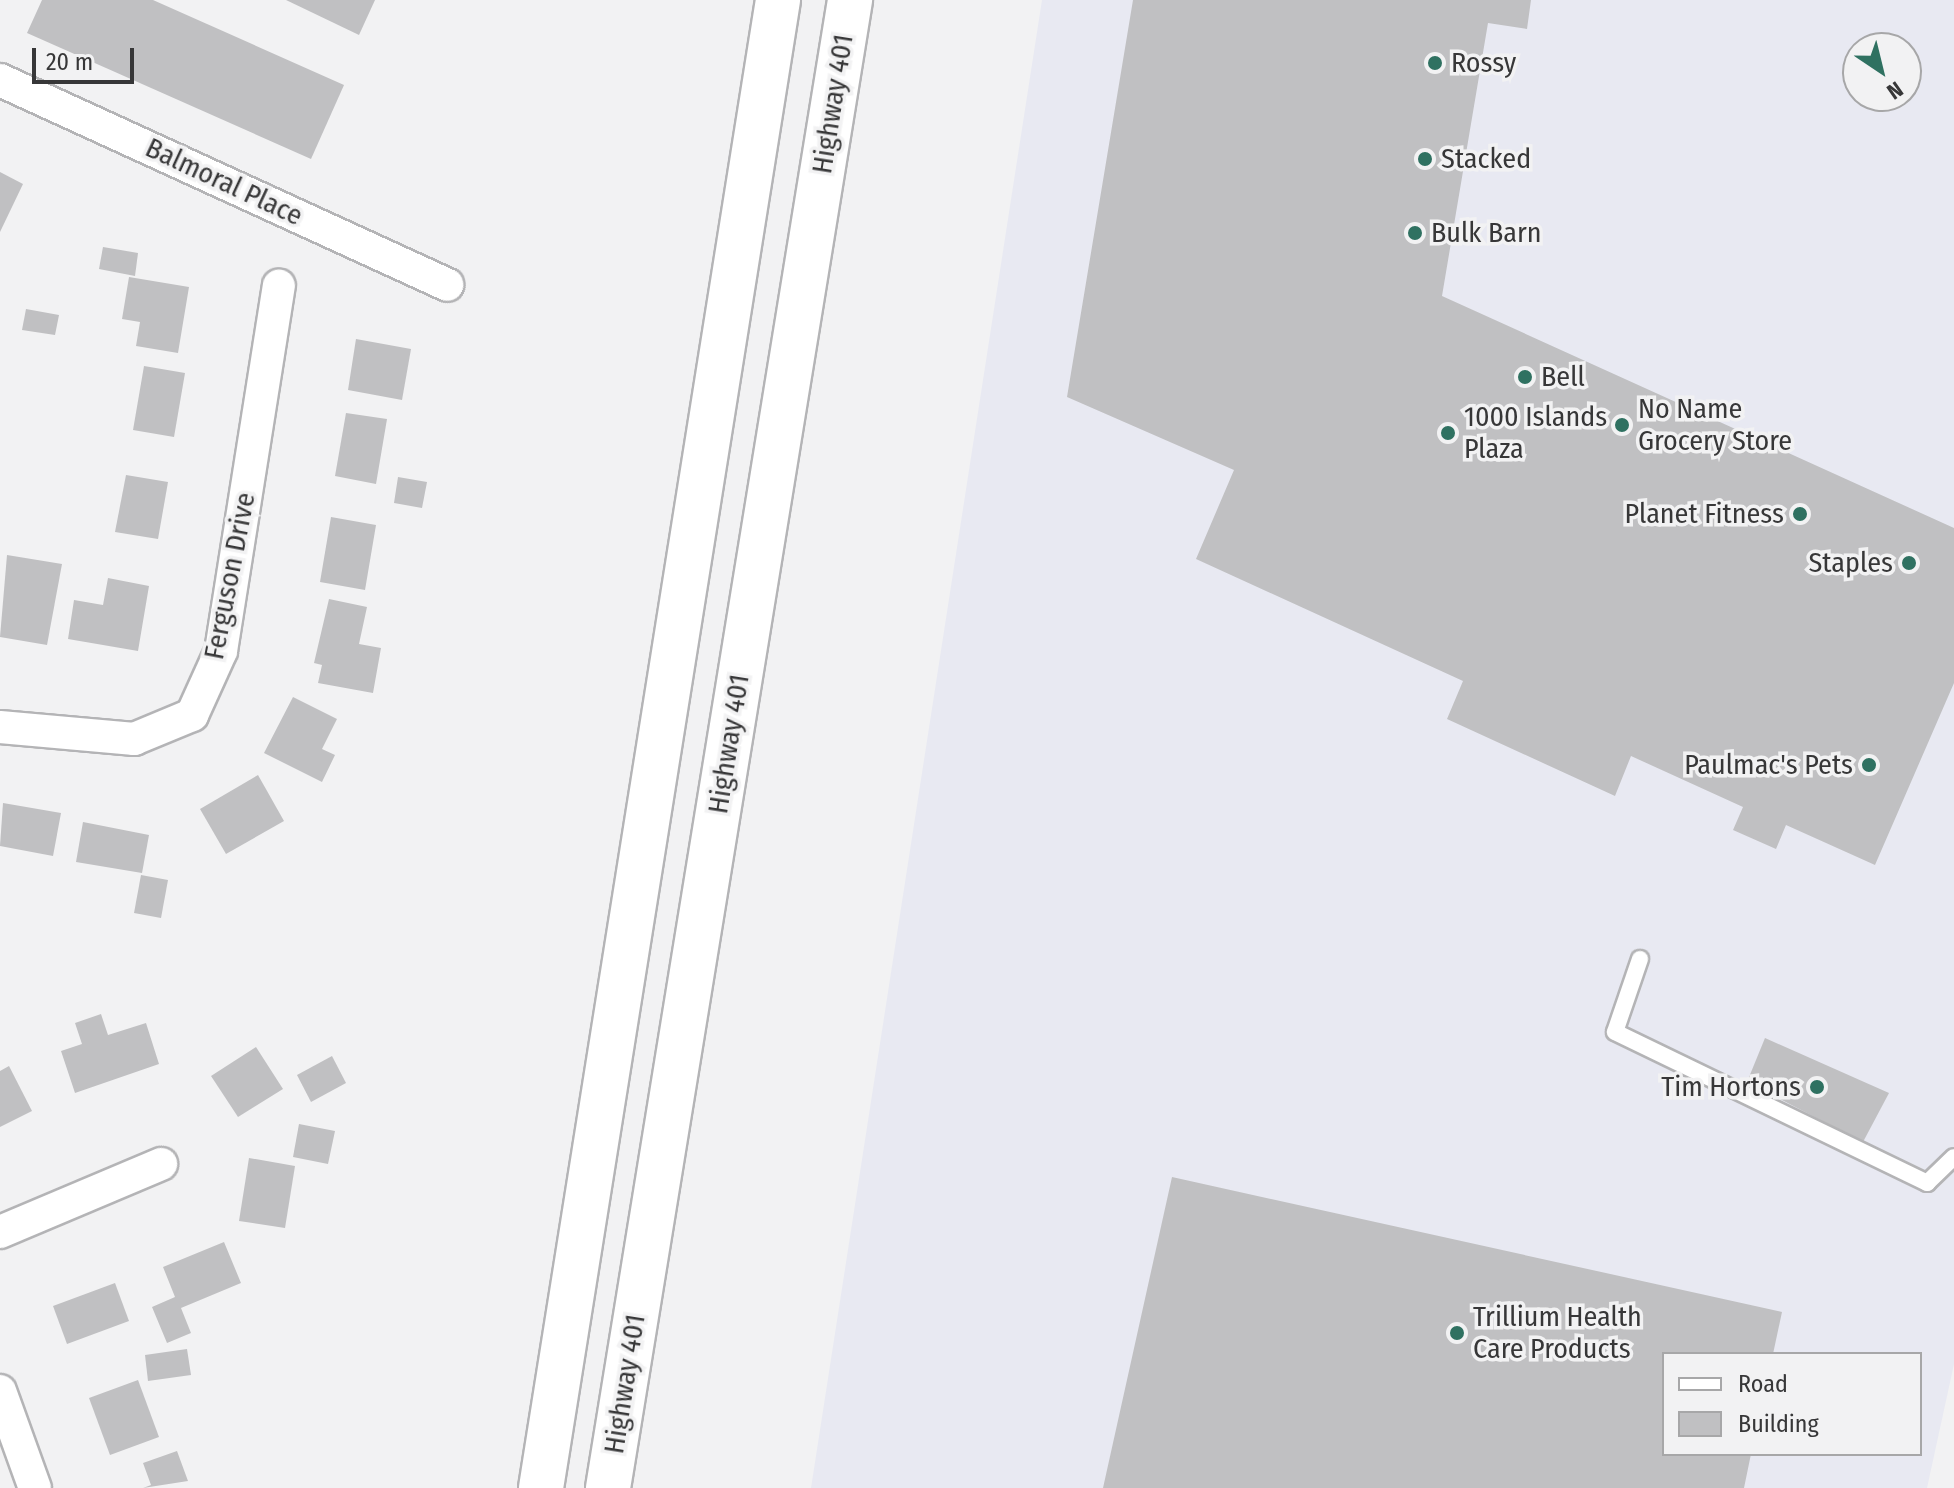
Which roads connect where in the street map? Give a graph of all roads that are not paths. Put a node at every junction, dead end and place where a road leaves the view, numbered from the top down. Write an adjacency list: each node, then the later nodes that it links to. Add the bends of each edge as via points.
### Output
1 (751, 0): 5 (highway, via 740,73)
2 (778, 0): 5 (highway)
3 (850, 0): 16 (highway, Highway 401)
4 (0, 80): 6 (street, Balmoral Place)
5 (754, 145): 15 (highway)
6 (447, 285)
7 (279, 286): 8 (street, Ferguson Drive, via 221,651 192,715 134,739)
8 (0, 727)
9 (1640, 959): 10 (lane, via 1615,1032 1927,1183)
10 (1954, 1157)
11 (161, 1164): 12 (street)
12 (0, 1232)
13 (0, 1391): 14 (street)
14 (35, 1488)
15 (541, 1488)
16 (608, 1488)

